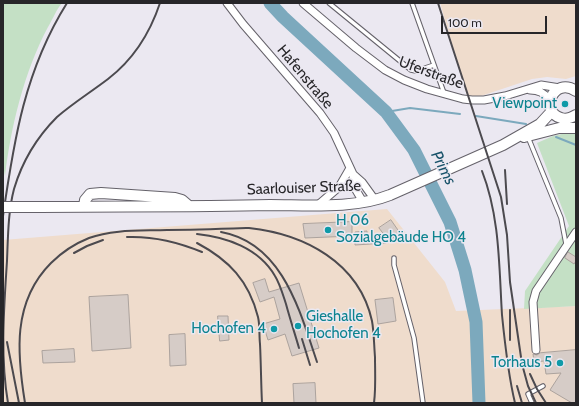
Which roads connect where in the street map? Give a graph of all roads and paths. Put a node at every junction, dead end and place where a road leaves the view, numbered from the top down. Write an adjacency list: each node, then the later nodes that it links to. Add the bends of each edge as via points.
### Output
1 (227, 3): 17 (street, Hafenstraße, via 320,114 334,134)
2 (303, 3): 8 (street, Uferstraße, via 385,70 404,80)
3 (329, 3): 5 (lane, via 412,70)
4 (412, 3): 5 (lane)
5 (434, 66): 8 (lane)
6 (571, 88): 7 (street, Uferstraße, via 541,85); 9 (main road, via 553,94)
7 (526, 90): 8 (street, Uferstraße, via 484,100 463,99); 9 (street, via 541,92)
8 (444, 94)
9 (550, 100): 10 (main road)
10 (552, 112): 12 (main road); 16 (main road, Saarlouiser Straße, via 540,124)
11 (575, 116): 12 (main road, Saarlouiser Straße)
12 (561, 118): 15 (main road, Saarlouiser Straße)
13 (576, 128): 14 (main road, Saarlouiser Straße, via 559,128)
14 (527, 136): 15 (main road, Saarlouiser Straße); 23 (lane, via 561,218)
15 (515, 140): 16 (main road, Saarlouiser Straße)
16 (503, 145): 18 (main road, Saarlouiser Straße)
17 (352, 171): 18 (street, Hafenstraße); 19 (street, Hafenstraße, via 353,185); 20 (street, via 339,187)
18 (375, 200): 19 (main road, Saarlouiser Straße)
19 (363, 202): 20 (main road, Saarlouiser Straße)
20 (318, 204): 21 (main road, Saarlouiser Straße, bridge)
21 (3, 207)
22 (576, 232): 23 (street)
23 (566, 247): 25 (street, via 536,291 533,302)
24 (394, 258): 27 (lane, via 414,338)
25 (536, 350)
26 (543, 386): 28 (lane, via 528,394)
27 (423, 403)
28 (532, 403)

